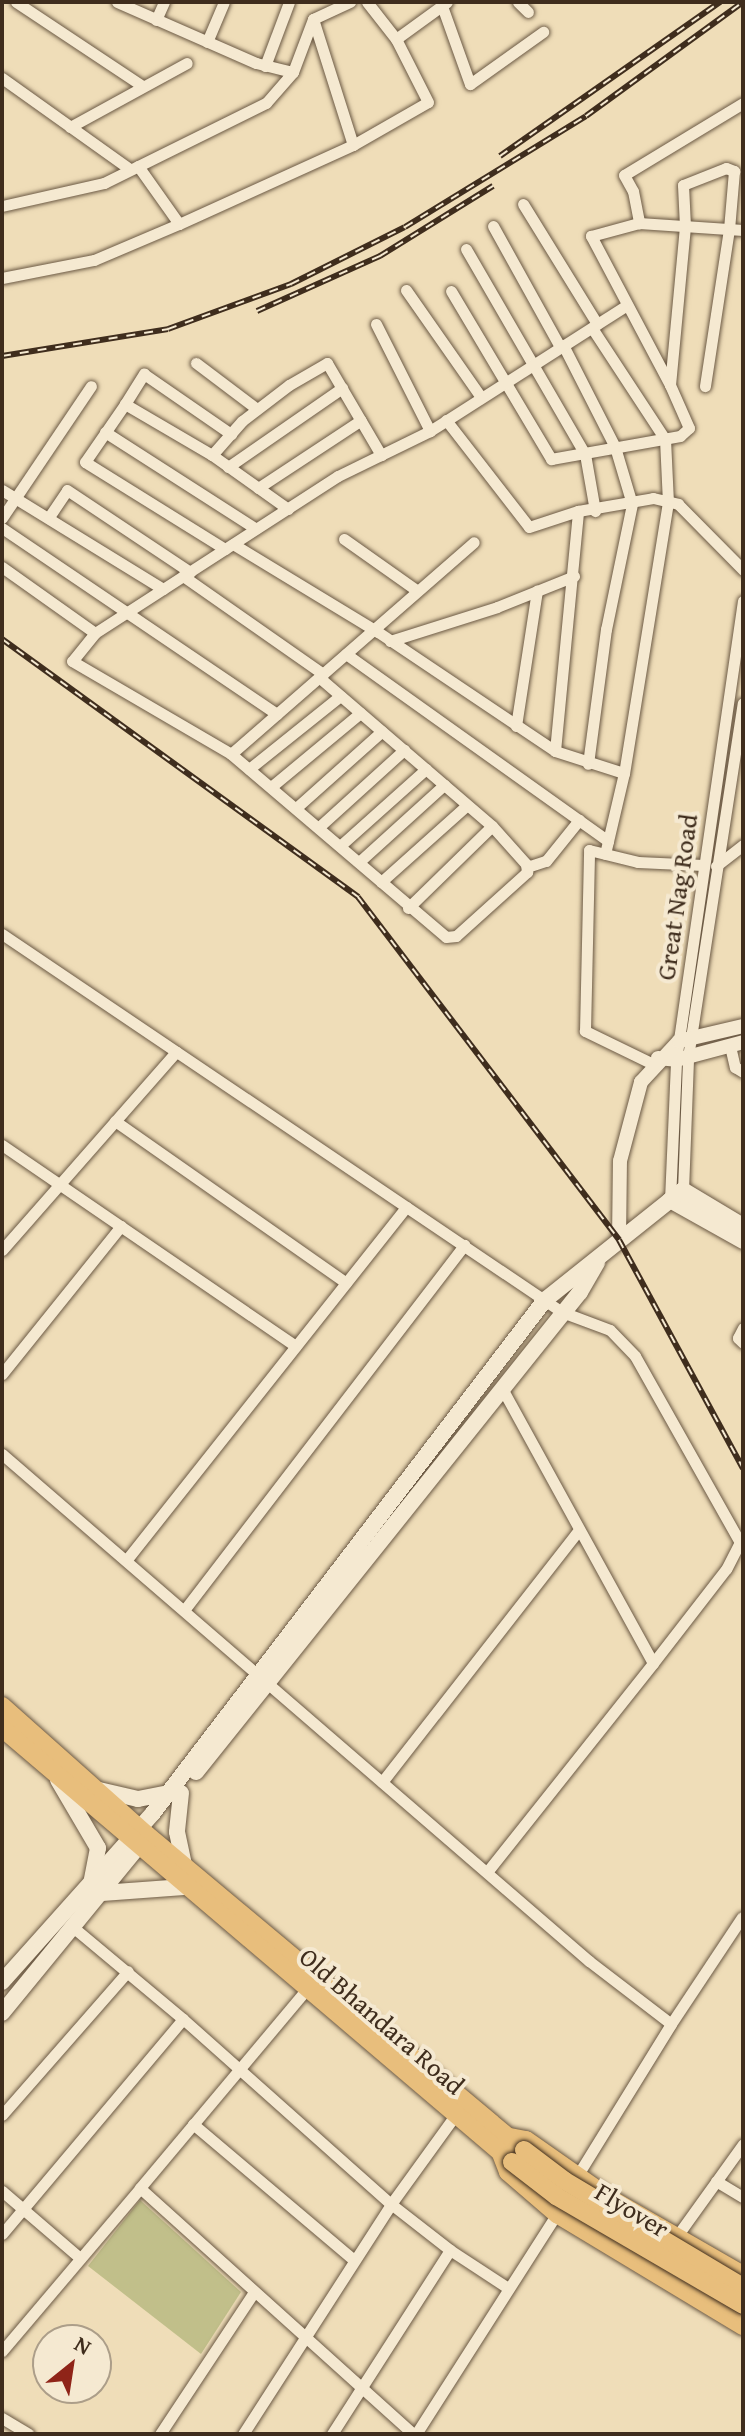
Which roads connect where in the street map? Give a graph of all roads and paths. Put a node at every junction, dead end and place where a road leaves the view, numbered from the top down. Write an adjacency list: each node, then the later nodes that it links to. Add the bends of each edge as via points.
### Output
1 (16, 2): 20 (street)
2 (117, 2): 12 (street)
3 (164, 2): 12 (street)
4 (224, 2): 15 (street)
5 (289, 2): 17 (street)
6 (350, 2): 11 (street)
7 (367, 2): 14 (street)
8 (518, 2): 10 (street)
9 (444, 4): 13 (street, via 470,84); 14 (street)
10 (528, 12)
11 (313, 19): 18 (street); 23 (street)
12 (156, 20): 15 (street)
13 (543, 32)
14 (396, 39): 23 (street, via 428,102)
15 (207, 42): 17 (street)
16 (187, 63): 20 (street)
17 (265, 66): 18 (street)
18 (293, 72): 24 (street, via 266,103)
19 (4, 84): 22 (street)
20 (141, 85): 22 (street)
21 (743, 103): 27 (street, via 624,175)
22 (70, 127): 24 (street)
23 (353, 145): 28 (street)
24 (133, 167): 26 (street, via 104,183); 28 (street)
25 (523, 204): 39 (street)
26 (2, 206)
27 (639, 223): 30 (street); 37 (street, via 591,236)
28 (179, 224): 34 (street, via 94,260)
29 (493, 226): 40 (street)
30 (685, 226): 31 (street); 31 (street, via 683,185 726,168 734,171); 44 (street)
31 (729, 229): 32 (street); 46 (street)
32 (743, 230)
33 (466, 249): 42 (street)
34 (3, 277)
35 (406, 290): 48 (street)
36 (451, 291): 43 (street)
37 (624, 307): 39 (street); 44 (street)
38 (376, 324): 53 (street)
39 (594, 326): 40 (street); 56 (street)
40 (562, 346): 42 (street); 57 (street)
41 (196, 363): 50 (street)
42 (534, 363): 43 (street); 58 (street)
43 (506, 380): 48 (street); 58 (street, via 551,459)
44 (670, 385): 56 (street, via 689,428)
45 (91, 386): 64 (street)
46 (705, 386)
47 (342, 388): 50 (street, via 327,363); 51 (street); 61 (street)
48 (481, 397): 52 (street)
49 (125, 404): 54 (street); 55 (street, via 144,374); 59 (street)
50 (257, 409): 55 (street)
51 (361, 420): 60 (street); 62 (street)
52 (446, 420): 53 (street); 68 (street, via 529,527)
53 (430, 431): 60 (street)
54 (105, 432): 73 (street); 76 (street, via 85,462)
55 (231, 434): 59 (street)
56 (665, 439): 57 (street); 65 (street)
57 (615, 447): 58 (street); 66 (street)
58 (585, 454): 69 (street)
59 (212, 455): 61 (street)
60 (381, 455): 67 (street)
61 (228, 467): 62 (street)
62 (258, 488): 67 (street)
63 (2, 490): 64 (street)
64 (15, 498): 70 (street); 71 (street)
65 (668, 502): 66 (street, via 653,498); 78 (street, via 678,504); 103 (street)
66 (632, 504): 69 (street); 100 (street, via 606,629)
67 (288, 509): 73 (street)
68 (578, 511): 69 (street); 80 (street)
69 (595, 511)
70 (49, 517): 79 (street, via 67,490); 81 (street)
71 (2, 518)
72 (2, 528): 85 (street)
73 (256, 529): 76 (street)
74 (344, 539): 82 (street)
75 (474, 542): 82 (street)
76 (229, 547): 79 (street); 86 (street)
77 (2, 567): 87 (street)
78 (743, 570)
79 (187, 574): 81 (street); 90 (street)
80 (574, 576): 83 (street); 98 (street)
81 (163, 589): 85 (street)
82 (416, 590): 86 (street)
83 (537, 591): 88 (street); 95 (street)
84 (743, 601): 116 (street, Great Nag Road)
85 (129, 611): 87 (street); 94 (street)
86 (374, 630): 88 (street); 89 (street)
87 (95, 633): 99 (street, via 72,661)
88 (390, 641): 95 (street)
89 (346, 654): 90 (street); 108 (street)
90 (321, 676): 91 (street); 94 (street)
91 (340, 696): 93 (street); 101 (street)
92 (743, 703): 116 (street)
93 (360, 713): 96 (street); 105 (street)
94 (277, 714): 99 (street)
95 (516, 726): 98 (street)
96 (382, 731): 97 (street); 107 (street)
97 (404, 750): 102 (street); 110 (street)
98 (555, 751): 100 (street)
99 (231, 754): 101 (street)
100 (588, 764): 103 (street)
101 (249, 769): 105 (street)
102 (426, 769): 104 (street); 112 (street)
103 (624, 773): 111 (street)
104 (444, 785): 106 (street); 115 (street)
105 (271, 787): 107 (street)
106 (467, 805): 109 (street); 118 (street)
107 (296, 808): 110 (street)
108 (579, 820): 111 (street); 117 (street, via 546,861)
109 (492, 826): 117 (street); 119 (street)
110 (319, 827): 112 (street)
111 (608, 841): 114 (street)
112 (341, 845): 115 (street)
113 (743, 845): 116 (street)
114 (605, 854): 116 (street, via 638,862); 126 (street, via 589,850 585,1031)
115 (359, 862): 118 (street)
116 (709, 866): 122 (street, Great Nag Road)
117 (527, 867): 119 (street, via 456,936 446,937)
118 (381, 882): 119 (street)
119 (408, 908)
120 (2, 934): 124 (street)
121 (736, 1028): 122 (street); 123 (street)
122 (685, 1040): 125 (street, Great Nag Road); 126 (street)
123 (737, 1044): 125 (street); 127 (street, via 735,1067)
124 (176, 1052): 128 (street); 132 (street)
125 (682, 1059): 126 (street); 131 (street, Great Nag Road)
126 (656, 1061): 135 (street, via 638,1091 623,1147)
127 (743, 1072)
128 (115, 1121): 130 (street); 140 (street)
129 (2, 1145): 130 (street)
130 (59, 1185): 133 (street); 138 (street)
131 (677, 1195): 134 (main road); 135 (main road); 136 (main road)
132 (406, 1207): 137 (street); 140 (street)
133 (121, 1226): 145 (street); 146 (street)
134 (743, 1226)
135 (619, 1240): 139 (main road)
136 (743, 1241)
137 (464, 1245): 141 (street); 151 (street)
138 (2, 1250)
139 (601, 1256): 141 (main road); 142 (main road)
140 (346, 1283): 145 (street)
141 (545, 1300): 142 (street); 153 (main road)
142 (562, 1312): 147 (main road); 152 (street, via 610,1330 635,1356 740,1542 726,1569)
143 (743, 1328): 144 (street, via 738,1338)
144 (743, 1343)
145 (296, 1346): 150 (street)
146 (2, 1374)
147 (502, 1388): 149 (street); 153 (main road)
148 (2, 1454): 150 (street)
149 (577, 1532): 152 (street); 157 (street)
150 (128, 1558): 151 (street)
151 (185, 1609): 153 (street)
152 (653, 1663): 162 (street)
153 (262, 1678): 157 (street); 159 (main road)
154 (2, 1706): 158 (main road)
155 (2, 1728): 156 (main road, Old Bhandara Road)
156 (54, 1774): 160 (main road, Old Bhandara Road); 163 (main road, via 98,1848)
157 (382, 1782): 162 (street)
158 (99, 1790): 159 (main road, via 138,1799); 160 (main road)
159 (174, 1793): 160 (main road); 161 (main road)
160 (138, 1838): 161 (main road); 163 (main road); 164 (main road, Old Bhandara Road)
161 (184, 1864): 169 (main road)
162 (487, 1872): 172 (street)
163 (97, 1887): 164 (main road); 166 (main road); 168 (main road)
164 (184, 1887): 169 (main road, Old Bhandara Road)
165 (742, 1917): 172 (street)
166 (74, 1928): 167 (street); 170 (main road)
167 (128, 1971): 171 (street); 174 (street)
168 (4, 1976)
169 (312, 1983): 173 (street); 175 (main road, Old Bhandara Road); 178 (main road)
170 (2, 2013)
171 (183, 2019): 173 (street); 185 (street)
172 (671, 2024): 179 (street)
173 (239, 2068): 176 (street); 184 (street)
174 (2, 2115)
175 (454, 2117): 178 (main road, Old Bhandara Road); 184 (street)
176 (193, 2124): 181 (street); 191 (street)
177 (743, 2144): 180 (street)
178 (511, 2150): 179 (main road, via 526,2140); 186 (main road, Old Bhandara Road, via 508,2172); 193 (main road, Flyover, bridge); 196 (main road, Flyover, bridge, via 556,2196)
179 (576, 2177): 186 (street); 188 (main road)
180 (716, 2181): 183 (street); 188 (street)
181 (140, 2188): 190 (street); 195 (street)
182 (2, 2191): 185 (street)
183 (743, 2197)
184 (391, 2204): 189 (street); 191 (street)
185 (23, 2209): 187 (street); 190 (street)
186 (557, 2214): 194 (street); 197 (main road, Old Bhandara Road)
187 (2, 2234)
188 (677, 2236): 192 (main road)
189 (450, 2250): 194 (street); 200 (street)
190 (80, 2258): 199 (street)
191 (354, 2260): 198 (street)
192 (743, 2275)
193 (743, 2287)
194 (508, 2288): 202 (street)
195 (254, 2292): 198 (street); 204 (street)
196 (743, 2305)
197 (743, 2326)
198 (305, 2339): 200 (street); 205 (street)
199 (2, 2351)
200 (361, 2389): 202 (street); 206 (street)
201 (2, 2418): 203 (street)
202 (414, 2433)
203 (29, 2434)
204 (160, 2434)
205 (243, 2434)
206 (332, 2434)

